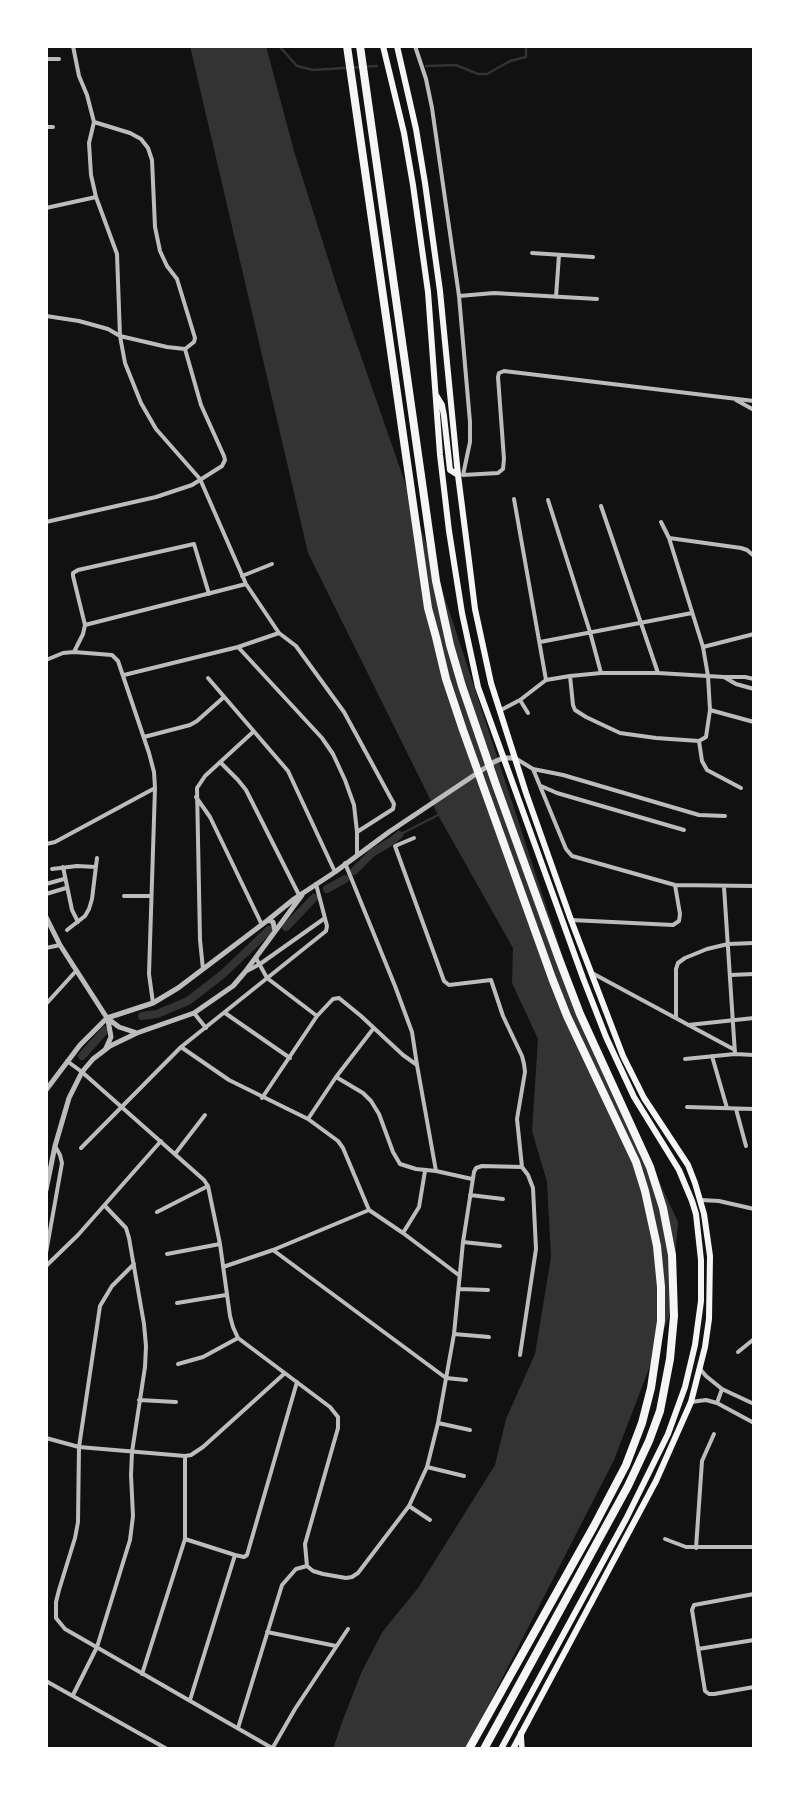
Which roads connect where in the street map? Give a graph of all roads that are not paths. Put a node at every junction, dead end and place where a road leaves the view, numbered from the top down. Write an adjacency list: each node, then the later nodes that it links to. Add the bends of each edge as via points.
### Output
1 (73, 46): 9 (street)
2 (347, 46): 242 (highway, via 427,600 440,654 463,730 552,978 636,1162 656,1238 661,1287 661,1321 652,1388 626,1465)
3 (360, 46): 243 (highway, via 434,564 450,644 496,785 580,1014 650,1167 664,1208 672,1255 673,1335 660,1411 649,1441 628,1486)
4 (383, 46): 23 (main road, via 413,185 428,292)
5 (397, 46): 27 (main road, via 425,183)
6 (415, 46): 17 (street, via 432,108)
7 (46, 59): 8 (street)
8 (59, 59)
9 (94, 122): 12 (street, via 89,143 90,175); 22 (street, via 130,133 148,148 152,160 155,226 160,251 177,279 195,338)
10 (46, 126): 11 (street)
11 (54, 126)
12 (96, 197): 13 (street); 21 (street, via 117,254)
13 (46, 208)
14 (532, 253): 15 (street)
15 (559, 255): 16 (street); 18 (street)
16 (592, 257)
17 (459, 296): 18 (street, via 494,293); 27 (street, via 470,422 470,442)
18 (556, 297): 19 (street)
19 (597, 299)
20 (46, 316): 21 (street, via 108,328)
21 (120, 336): 22 (street); 28 (street, via 125,363 141,403 156,429)
22 (185, 349): 28 (street, via 201,405 224,456 220,468)
23 (435, 394): 27 (main road, via 442,405 450,470); 70 (main road, via 440,455 462,613 478,687)
24 (734, 399): 25 (street); 26 (street); 27 (street, via 504,370 498,378 503,469 498,473)
25 (754, 401)
26 (754, 410)
27 (461, 475): 64 (main road, via 475,609)
28 (200, 479): 32 (street, via 192,485 156,497); 37 (street)
29 (514, 499): 46 (street)
30 (548, 500): 43 (street)
31 (601, 506): 41 (street)
32 (46, 522)
33 (662, 522): 34 (street)
34 (668, 538): 35 (street, via 740,548); 40 (street)
35 (754, 556)
36 (272, 564): 37 (street)
37 (242, 576): 38 (street)
38 (246, 584): 39 (street); 44 (street)
39 (209, 594): 42 (street); 42 (street, via 194,544 78,570 73,573)
40 (692, 613): 41 (street); 48 (street)
41 (640, 622): 43 (street); 52 (street)
42 (85, 626): 49 (street)
43 (590, 632): 46 (street); 51 (street)
44 (279, 633): 47 (street); 80 (street, via 296,646 344,712 394,804 393,809)
45 (754, 634): 48 (street)
46 (540, 642): 59 (street)
47 (238, 647): 53 (street); 80 (street, via 334,754 354,806)
48 (703, 648): 55 (street)
49 (74, 652): 50 (street); 53 (street, via 116,657)
50 (46, 660)
51 (601, 673): 52 (street); 54 (street)
52 (658, 673): 55 (street)
53 (124, 675): 68 (street)
54 (570, 676): 59 (street); 69 (street, via 574,708 586,717 620,733)
55 (708, 676): 57 (street); 63 (street)
56 (208, 678): 61 (street)
57 (724, 678): 58 (street); 60 (street)
58 (754, 679)
59 (546, 680): 62 (street)
60 (754, 689)
61 (224, 697): 67 (street); 68 (street, via 197,721)
62 (520, 700): 64 (street); 65 (street)
63 (710, 710): 66 (street); 69 (street, via 706,737)
64 (499, 711): 71 (main road)
65 (528, 713)
66 (754, 722)
67 (253, 732): 72 (street); 89 (street, via 288,771)
68 (144, 737): 75 (street)
69 (699, 742): 76 (street, via 707,770)
70 (503, 758): 71 (street); 83 (street); 244 (main road, via 606,1037 634,1097 679,1170 692,1201 698,1233 702,1293 695,1345 668,1434 626,1519)
71 (515, 758): 73 (street); 104 (main road)
72 (220, 762): 77 (street, via 198,784); 100 (street, via 246,790)
73 (533, 769): 74 (street); 78 (street, via 699,815)
74 (541, 786): 79 (street); 93 (street, via 566,849 572,856)
75 (155, 788): 82 (street); 99 (street)
76 (741, 788)
77 (196, 797): 106 (street, via 210,817); 115 (street)
78 (726, 816)
79 (684, 830)
80 (358, 832): 83 (street)
81 (414, 838): 160 (street, via 395,846 447,984 491,980 522,1056 525,1072 517,1119)
82 (46, 844)
83 (357, 854): 85 (street)
84 (97, 858): 86 (street)
85 (345, 863): 89 (street); 143 (street, via 396,986 412,1032)
86 (96, 867): 87 (street); 105 (street, via 91,905)
87 (62, 868): 88 (street); 90 (street)
88 (52, 869)
89 (335, 872): 92 (street)
90 (64, 879): 91 (street); 96 (street)
91 (46, 884)
92 (316, 884): 100 (street); 102 (street)
93 (674, 886): 95 (street); 104 (street, via 680,914 679,921 670,926)
94 (754, 886): 95 (street)
95 (724, 887): 110 (street)
96 (66, 888): 97 (street); 105 (street)
97 (46, 894)
98 (124, 896): 99 (street)
99 (151, 896): 122 (street, via 149,974)
100 (301, 896): 103 (street); 108 (street)
101 (46, 916): 111 (street)
102 (324, 918): 114 (street); 121 (street, via 328,928 326,932)
103 (268, 920): 106 (street); 108 (street, via 273,922)
104 (571, 920): 118 (main road)
105 (78, 922): 107 (street)
106 (262, 925): 115 (street)
107 (67, 930)
108 (275, 931): 113 (street)
109 (754, 943): 110 (street)
110 (728, 944): 120 (street); 128 (street, via 707,948 681,960 676,969)
111 (60, 945): 112 (street); 116 (street)
112 (46, 948)
113 (256, 958): 114 (street); 117 (street)
114 (260, 964): 117 (street); 121 (street)
115 (203, 969): 122 (street)
116 (76, 971): 123 (street); 127 (street)
117 (245, 972): 124 (street, via 232,986)
118 (590, 972): 128 (street); 168 (main road, via 636,1082 654,1116 688,1165)
119 (754, 974): 120 (street)
120 (730, 975): 130 (street)
121 (266, 978): 125 (street); 126 (street)
122 (153, 1003): 127 (street)
123 (46, 1004)
124 (194, 1013): 132 (street); 134 (street)
125 (225, 1013): 132 (street); 140 (street)
126 (317, 1016): 133 (street, via 335,998 339,998); 140 (street)
127 (107, 1018): 134 (street, via 119,1027); 136 (street, via 111,1037); 142 (street)
128 (676, 1018): 131 (street)
129 (754, 1018): 130 (street)
130 (734, 1020): 131 (street); 137 (street)
131 (688, 1026): 137 (street)
132 (206, 1028): 135 (street)
133 (373, 1029): 143 (street); 145 (street)
134 (137, 1033): 136 (street)
135 (181, 1047): 147 (street, via 228,1080); 148 (street)
136 (105, 1050): 144 (street)
137 (735, 1052): 138 (street); 139 (street)
138 (754, 1055)
139 (712, 1056): 141 (street); 150 (street)
140 (290, 1058): 147 (street)
141 (685, 1059)
142 (66, 1061): 144 (street); 146 (street)
143 (417, 1065): 162 (street)
144 (82, 1072): 148 (street); 156 (street, via 69,1098)
145 (336, 1078): 154 (street); 161 (street, via 371,1101 400,1164)
146 (46, 1090)
147 (262, 1098): 154 (street)
148 (121, 1106): 155 (street); 158 (street)
149 (687, 1107): 150 (street)
150 (727, 1108): 151 (street)
151 (736, 1109): 152 (street); 157 (street)
152 (754, 1109)
153 (205, 1115): 159 (street)
154 (308, 1119): 171 (street, via 343,1148)
155 (161, 1141): 159 (street); 169 (street)
156 (55, 1146): 165 (street); 174 (street, via 62,1163)
157 (746, 1146)
158 (81, 1148)
159 (175, 1154): 164 (street)
160 (522, 1167): 163 (street, via 479,1167); 195 (street, via 533,1188 536,1249)
161 (424, 1171): 162 (street); 175 (street, via 419,1207)
162 (436, 1171): 163 (street)
163 (472, 1180): 166 (street)
164 (208, 1186): 172 (street); 177 (street)
165 (46, 1190)
166 (470, 1195): 167 (street); 176 (street)
167 (503, 1199)
168 (701, 1200): 170 (street); 197 (main road, via 710,1256 710,1298)
169 (105, 1206): 182 (street, via 126,1228); 183 (street)
170 (754, 1209)
171 (369, 1210): 175 (street); 179 (street)
172 (157, 1212)
173 (46, 1218): 174 (street)
174 (52, 1221): 180 (street)
175 (403, 1233): 185 (street)
176 (463, 1242): 178 (street); 185 (street)
177 (220, 1244): 181 (street); 184 (street)
178 (500, 1246)
179 (273, 1250): 184 (street); 199 (street)
180 (46, 1253)
181 (167, 1254)
182 (134, 1264): 203 (street, via 146,1346); 213 (street, via 112,1286 100,1306)
183 (46, 1266)
184 (223, 1266): 188 (street)
185 (460, 1276): 186 (street)
186 (459, 1288): 187 (street); 190 (street)
187 (488, 1290)
188 (226, 1295): 189 (street); 192 (street, via 232,1328)
189 (178, 1303)
190 (454, 1334): 191 (street); 199 (street)
191 (489, 1337)
192 (238, 1338): 196 (street, via 203,1357); 198 (street)
193 (754, 1339): 194 (street)
194 (738, 1352)
195 (520, 1355)
196 (178, 1364)
197 (700, 1368): 202 (street); 205 (main road)
198 (284, 1373): 201 (street); 215 (street, via 203,1447)
199 (446, 1378): 200 (street); 208 (street)
200 (466, 1380)
201 (297, 1382): 224 (street, via 250,1551 244,1557); 225 (street, via 338,1417 338,1428 305,1544)
202 (722, 1390): 206 (street); 207 (street)
203 (139, 1400): 204 (street); 214 (street)
204 (176, 1402)
205 (691, 1402): 206 (street, via 706,1400); 239 (main road, via 656,1481)
206 (717, 1404): 209 (street)
207 (754, 1404)
208 (438, 1423): 210 (street); 216 (street)
209 (754, 1423)
210 (470, 1430)
211 (714, 1434): 223 (street, via 702,1460)
212 (46, 1438): 213 (street)
213 (79, 1447): 214 (street); 231 (street, via 78,1522 55,1613 65,1629)
214 (132, 1452): 215 (street); 231 (street, via 130,1540)
215 (185, 1456): 221 (street)
216 (428, 1467): 217 (street); 218 (street)
217 (464, 1476)
218 (409, 1506): 219 (street); 225 (street, via 355,1576 340,1578 312,1571)
219 (430, 1520)
220 (665, 1539): 223 (street)
221 (185, 1540): 224 (street); 233 (street)
222 (754, 1547): 223 (street)
223 (696, 1548)
224 (235, 1555): 237 (street)
225 (307, 1566): 228 (street, via 296,1569 282,1585)
226 (754, 1594): 232 (street, via 694,1605)
227 (348, 1629): 230 (street)
228 (267, 1632): 230 (street); 238 (street)
229 (754, 1640): 232 (street)
230 (336, 1646): 240 (street)
231 (97, 1647): 233 (street); 236 (street)
232 (698, 1649): 235 (street, via 705,1691 709,1694)
233 (142, 1674): 237 (street)
234 (46, 1681): 236 (street)
235 (754, 1687)
236 (73, 1696): 241 (street)
237 (190, 1700): 238 (street)
238 (238, 1728): 240 (street)
239 (521, 1733): 245 (main road); 246 (main road)
240 (272, 1748)
241 (167, 1749)
242 (469, 1749)
243 (484, 1749)
244 (501, 1749)
245 (512, 1749)
246 (522, 1749)

